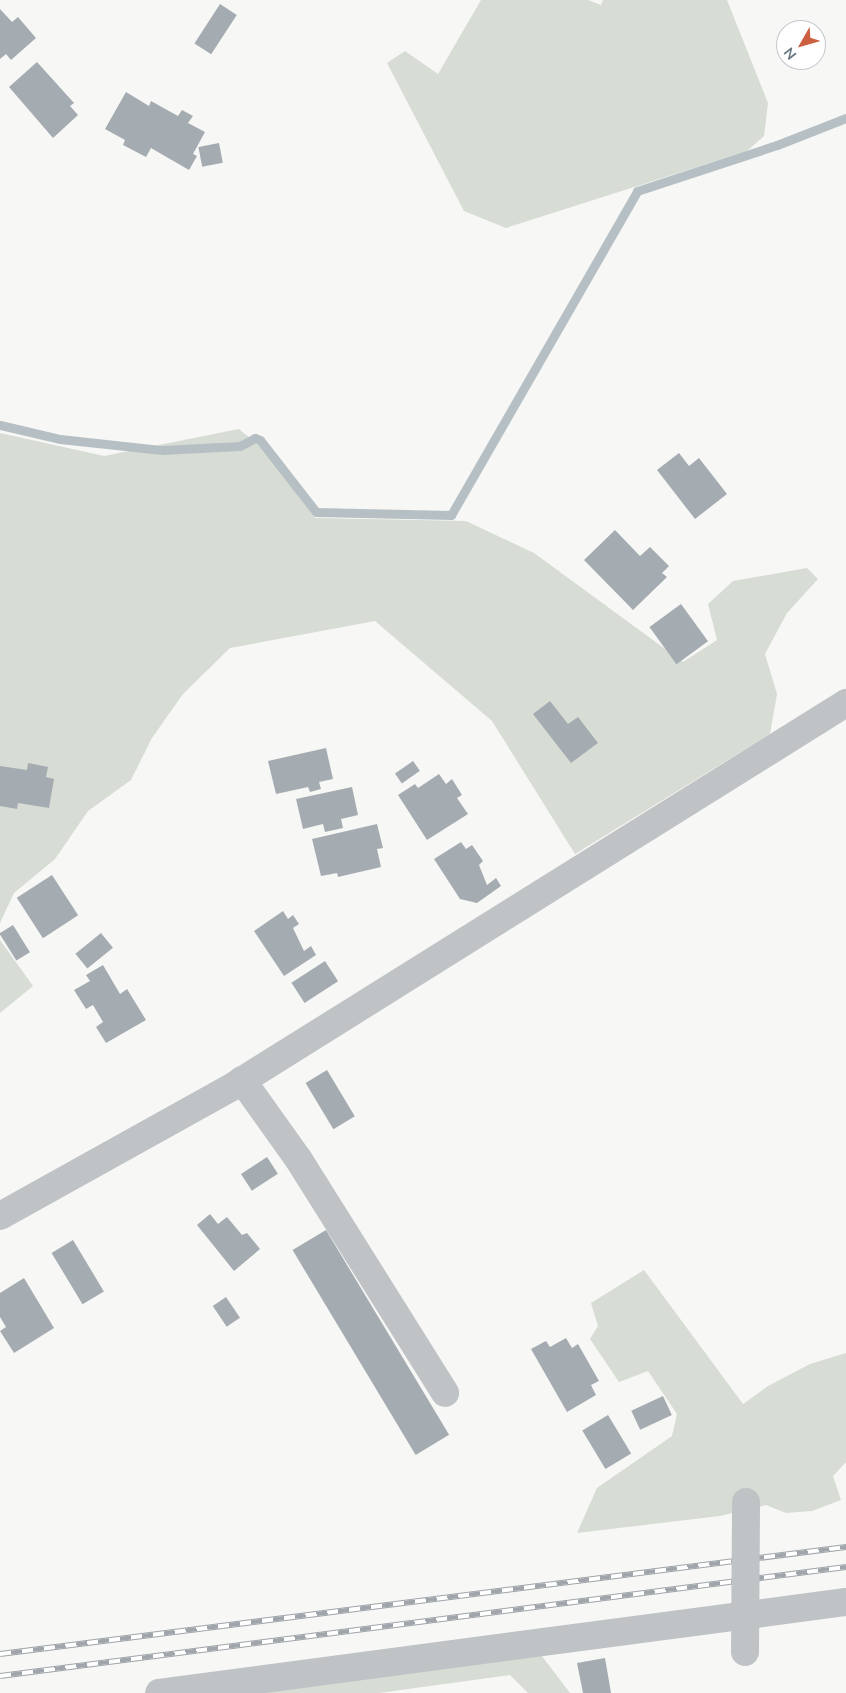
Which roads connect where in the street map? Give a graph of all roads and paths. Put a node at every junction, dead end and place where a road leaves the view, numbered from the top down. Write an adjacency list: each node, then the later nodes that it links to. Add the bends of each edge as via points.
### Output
1 (846, 703): 2 (street)
2 (242, 1080): 3 (street); 4 (street, via 310,1176)
3 (0, 1216)
4 (446, 1393)
5 (746, 1502): 7 (street, bridge)
6 (846, 1602): 8 (street)
7 (745, 1652)
8 (159, 1693)

